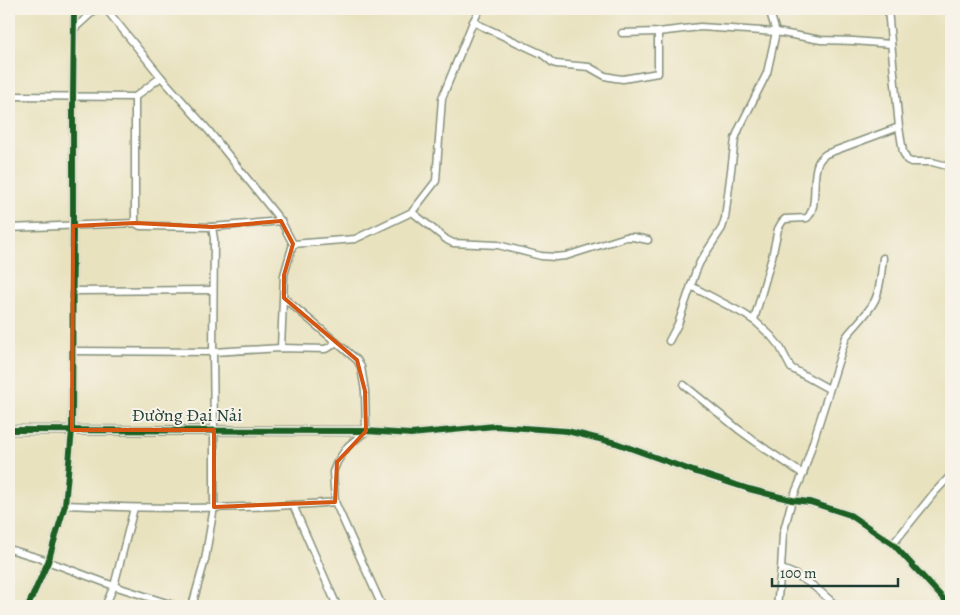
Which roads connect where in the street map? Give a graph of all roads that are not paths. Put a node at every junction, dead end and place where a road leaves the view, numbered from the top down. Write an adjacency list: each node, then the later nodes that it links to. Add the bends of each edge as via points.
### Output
1 (74, 9): 8 (street)
2 (96, 9): 8 (street)
3 (106, 9): 13 (street)
4 (480, 9): 7 (street)
5 (769, 9): 10 (street)
6 (888, 9): 12 (street)
7 (473, 22): 9 (street, via 542,54 553,63 589,67 605,76 623,79 658,73); 19 (street, via 442,98 436,181)
8 (75, 28): 15 (street)
9 (658, 32): 10 (street, via 700,27); 11 (street)
10 (776, 32): 12 (street, via 821,40); 28 (street, via 767,73 735,139 722,228 700,262)
11 (622, 33)
12 (891, 44): 17 (street)
13 (161, 77): 16 (street); 20 (street)
14 (9, 96): 15 (street)
15 (73, 97): 16 (street); 22 (street)
16 (135, 97): 21 (street)
17 (899, 127): 18 (street, via 907,160); 32 (street, via 822,157 816,171 812,212 806,218 785,219 778,229)
18 (951, 167)
19 (412, 212): 25 (street, via 453,243 498,245 555,258 626,237); 26 (street, via 355,238)
20 (281, 221): 23 (street); 26 (street)
21 (135, 224): 22 (street); 23 (street)
22 (74, 226): 24 (street); 30 (street)
23 (212, 227): 29 (street)
24 (9, 228)
25 (648, 240)
26 (293, 244): 31 (street, via 284,275)
27 (883, 258): 39 (street, via 874,300 846,337)
28 (691, 286): 32 (street); 33 (street)
29 (213, 290): 30 (street); 37 (street)
30 (73, 291): 36 (street)
31 (284, 298): 34 (street); 35 (street)
32 (754, 320): 39 (street, via 780,347 791,368)
33 (669, 341)
34 (336, 342): 35 (street, via 325,349); 43 (street, via 361,366)
35 (281, 348): 37 (street)
36 (73, 351): 37 (street); 41 (street)
37 (212, 352): 42 (street)
38 (684, 385): 44 (street, via 738,429)
39 (829, 389): 44 (street)
40 (9, 430): 41 (street, Đường Đại Nải)
41 (72, 430): 42 (street, Đường Đại Nải); 48 (street)
42 (214, 430): 43 (street, Đường Đại Nải); 50 (street)
43 (366, 431): 46 (street, via 411,434 495,426 567,431 616,443 696,472); 47 (street, via 348,446 337,462)
44 (803, 474): 46 (street)
45 (951, 475): 52 (street)
46 (792, 500): 52 (street, via 810,502 850,515); 55 (street, via 783,534)
47 (334, 502): 49 (street); 63 (street)
48 (65, 505): 51 (street); 54 (street)
49 (293, 506): 50 (street); 62 (street)
50 (214, 507): 51 (street); 61 (street, via 205,560)
51 (134, 508): 56 (street)
52 (893, 544): 57 (street)
53 (9, 549): 54 (street)
54 (48, 562): 56 (street); 58 (street)
55 (781, 569): 64 (street); 65 (street, via 822,592)
56 (114, 586): 59 (street); 60 (street)
57 (950, 603)
58 (28, 606)
59 (105, 606)
60 (176, 606)
61 (192, 606)
62 (337, 606)
63 (382, 606)
64 (777, 606)
65 (836, 606)

